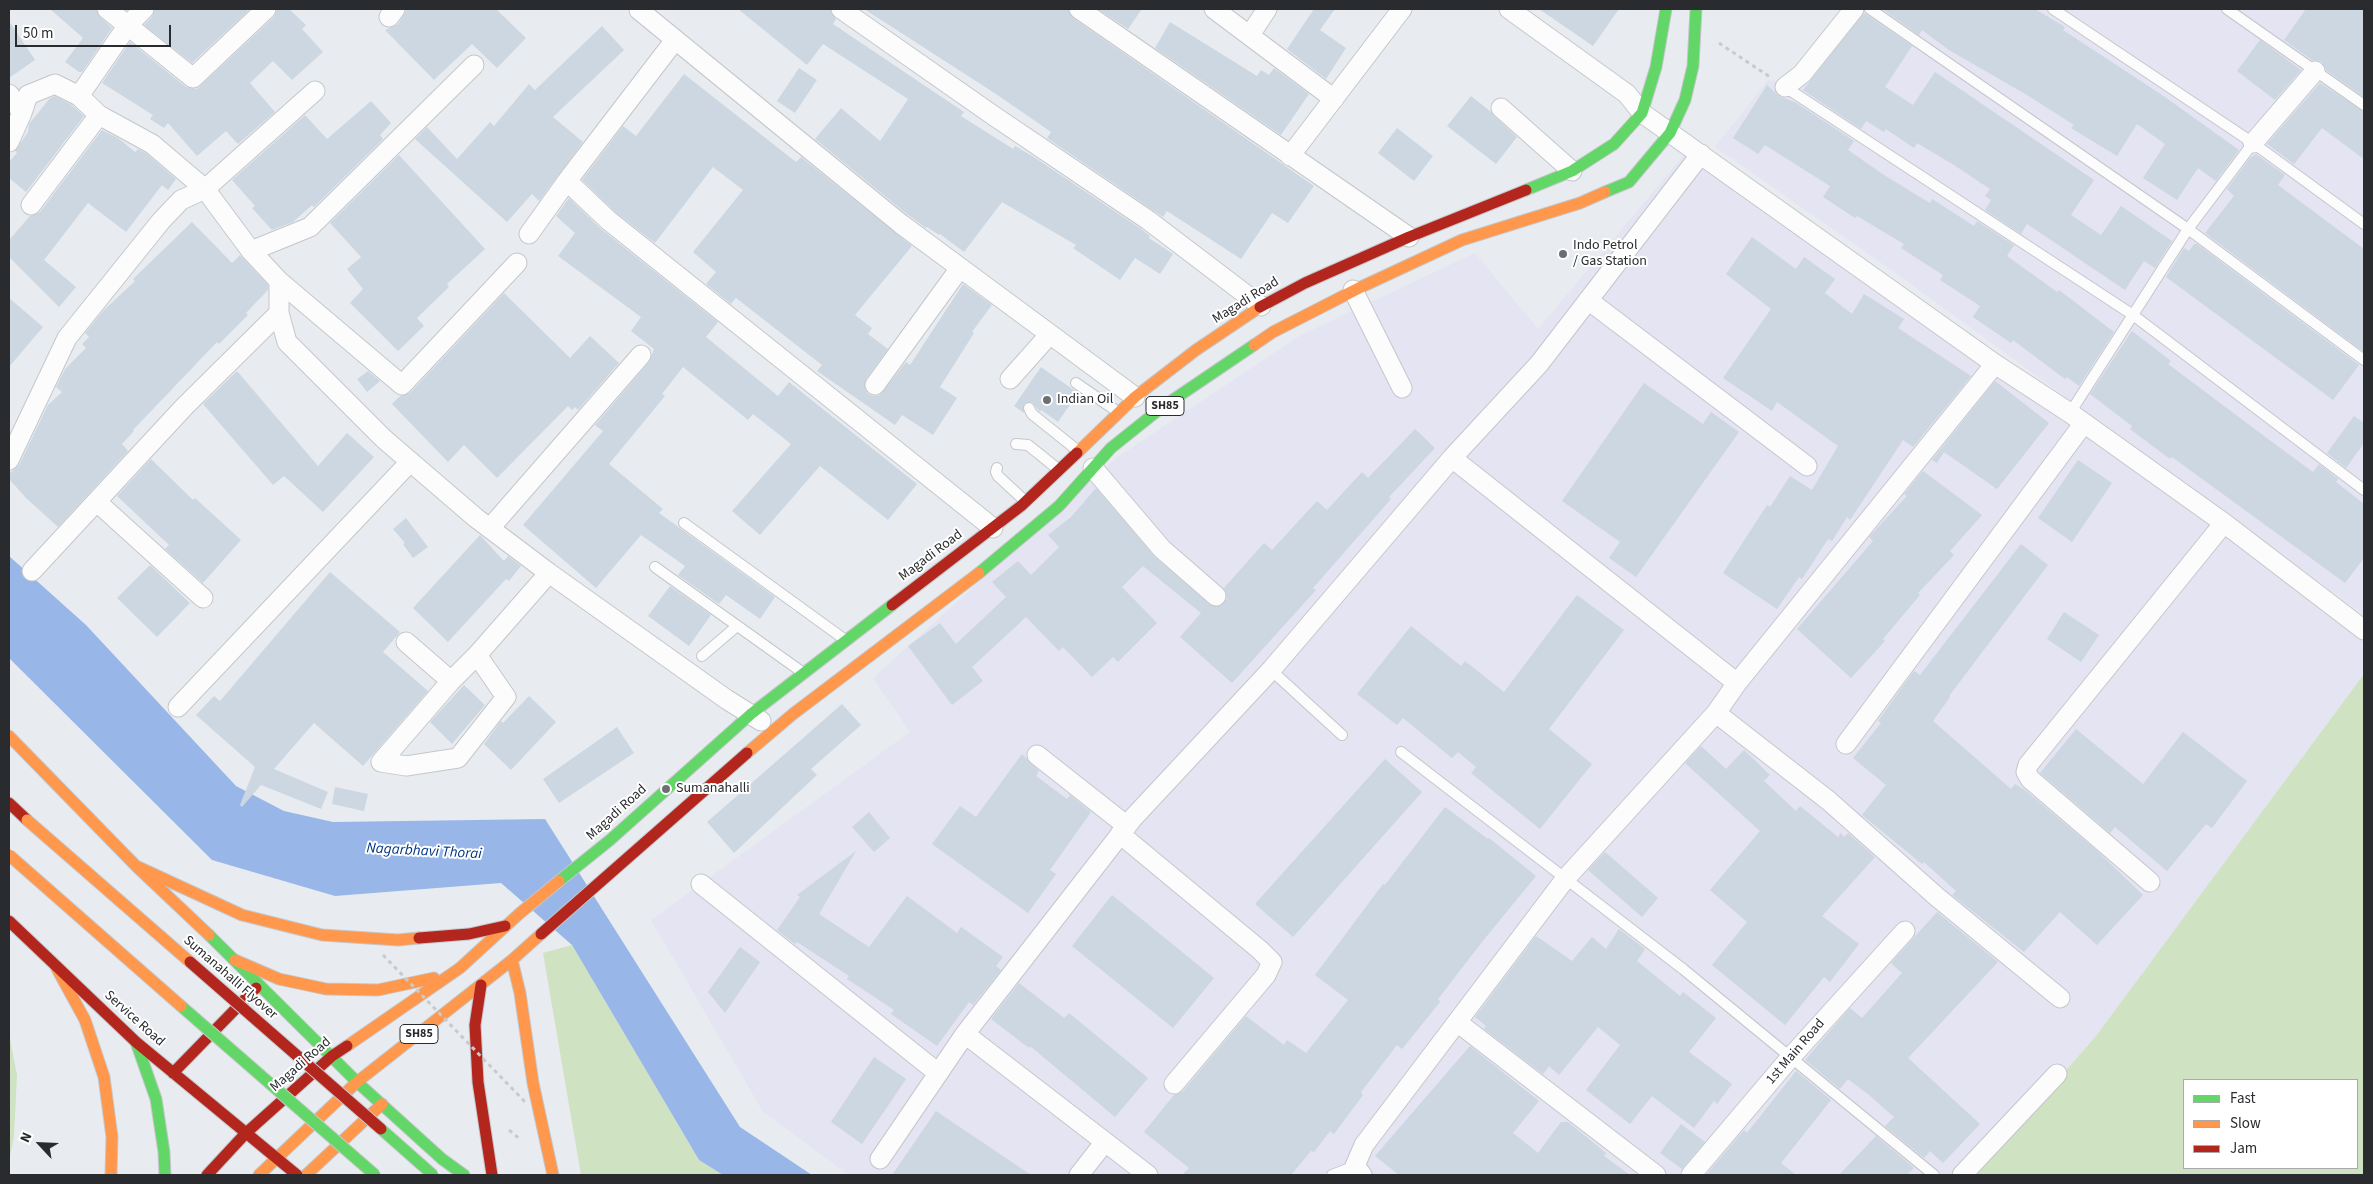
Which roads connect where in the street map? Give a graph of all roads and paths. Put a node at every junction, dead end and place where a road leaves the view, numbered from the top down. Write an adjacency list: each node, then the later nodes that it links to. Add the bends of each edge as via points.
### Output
1 (107, 9): 17 (street)
2 (144, 9): 17 (street)
3 (266, 9): 17 (street, via 193,78)
4 (841, 9): 52 (street, via 1148,220)
5 (1079, 9): 37 (street)
6 (1214, 9): 19 (street)
7 (1267, 9): 19 (street)
8 (1402, 9): 27 (street)
9 (1510, 9): 31 (street, via 1627,94)
10 (1666, 9): 31 (main road, Magadi Road / SH85, via 1656,67)
11 (1696, 9): 18 (main road, SH85)
12 (1854, 9): 23 (street, via 1802,74)
13 (1870, 9): 43 (lane)
14 (2053, 9): 35 (lane)
15 (2227, 9): 22 (lane)
16 (639, 10): 20 (street)
17 (128, 25): 26 (street)
18 (1695, 27): 23 (path); 33 (main road, SH85, via 1693,66 1685,100)
19 (1250, 35): 27 (street)
20 (675, 40): 39 (street); 48 (street)
21 (474, 65): 46 (street, via 310,227)
22 (2315, 71): 28 (lane); 35 (street)
23 (1785, 87): 54 (lane)
24 (315, 91): 40 (street)
25 (9, 94): 30 (street)
26 (79, 96): 30 (street, via 55,84 28,95); 32 (street)
27 (1334, 99): 37 (street)
28 (2364, 105)
29 (1501, 108): 38 (street)
30 (22, 113): 34 (street)
31 (1642, 113): 33 (street); 38 (main road, Magadi Road / SH85, via 1614,144)
32 (99, 115): 40 (street, via 152,144); 41 (street)
33 (1670, 133): 36 (street); 50 (main road, SH85, via 1629,182 1580,203 1462,240)
34 (9, 142)
35 (2253, 143): 42 (lane); 43 (lane)
36 (1700, 154): 51 (street); 58 (street)
37 (1290, 156): 45 (street)
38 (1572, 171): 45 (main road, Magadi Road / SH85)
39 (567, 181): 44 (street); 82 (street, via 616,226)
40 (205, 189): 46 (street); 70 (street, via 181,200 160,221 67,338)
41 (31, 205)
42 (2364, 224)
43 (2188, 229): 54 (lane); 57 (lane)
44 (529, 234)
45 (1409, 237): 52 (main road, Magadi Road / SH85, via 1305,283)
46 (251, 251): 49 (street)
47 (517, 263): 49 (street, via 402,384)
48 (960, 268): 55 (street); 61 (street)
49 (279, 281): 53 (street)
50 (1353, 290): 62 (street); 74 (main road, SH85, via 1265,337 1161,408 1111,448)
51 (1588, 300): 69 (street, via 1539,364); 72 (street)
52 (1262, 306): 63 (main road, Magadi Road / SH85, via 1196,350)
53 (278, 313): 71 (street, via 288,342); 77 (street, via 184,407)
54 (2133, 315): 66 (lane); 76 (lane)
55 (1050, 334): 59 (street); 63 (street)
56 (641, 355): 81 (street)
57 (2364, 360)
58 (1995, 364): 66 (street); 97 (street)
59 (1010, 379)
60 (1076, 383): 65 (lane)
61 (874, 385)
62 (1402, 388)
63 (1135, 397): 65 (main road, Magadi Road / SH85)
64 (1029, 408): 68 (lane, via 1032,414)
65 (1118, 412): 68 (main road, Magadi Road / SH85)
66 (2077, 418): 79 (street); 104 (street)
67 (1016, 444): 75 (lane, via 1028,445)
68 (1078, 451): 75 (main road, Magadi Road / SH85)
69 (1452, 458): 94 (street); 97 (street)
70 (9, 460)
71 (410, 462): 81 (street); 98 (street)
72 (1806, 466)
73 (996, 468): 78 (lane, via 998,476)
74 (1093, 468): 86 (street, via 1162,549); 101 (main road, SH85, via 1059,506 970,580)
75 (1059, 470): 78 (main road, Magadi Road / SH85)
76 (2364, 490)
77 (97, 502): 84 (street); 87 (street)
78 (1025, 502): 82 (main road, Magadi Road / SH85)
79 (2224, 522): 89 (street); 112 (street, via 2028,765 2026,772 2030,779)
80 (684, 523): 90 (lane)
81 (490, 528): 85 (street)
82 (993, 528): 90 (main road, Magadi Road / SH85)
83 (655, 567): 88 (lane)
84 (32, 571)
85 (549, 573): 92 (street); 100 (street)
86 (1216, 596)
87 (203, 598)
88 (737, 626): 93 (lane); 95 (lane)
89 (2364, 630)
90 (845, 639): 95 (main road, Magadi Road / SH85)
91 (406, 642): 96 (street)
92 (477, 655): 96 (street); 96 (street, via 506,698 458,758 406,766 381,762)
93 (702, 656)
94 (1271, 670): 102 (lane); 108 (street)
95 (803, 673): 100 (main road, Magadi Road / SH85)
96 (451, 681)
97 (1737, 683): 99 (street)
98 (178, 707)
99 (1716, 713): 111 (street); 124 (street, via 1828,802 1937,898)
100 (751, 714): 101 (street); 115 (main road, Magadi Road / SH85, via 610,840)
101 (774, 730): 119 (main road, SH85)
102 (1342, 735)
103 (9, 736): 110 (main road)
104 (1846, 744)
105 (1401, 752): 111 (lane)
106 (1037, 755): 108 (street)
107 (9, 802): 153 (main road, Sumanahalli Flyover, bridge)
108 (1123, 830): 126 (street); 134 (street, via 1272,962 1266,975)
109 (9, 855): 151 (main road, bridge)
110 (136, 866): 115 (main road, via 242,915 322,935 398,940 469,934); 118 (main road)
111 (1566, 878): 125 (street); 129 (lane)
112 (2150, 882)
113 (701, 884): 131 (street)
114 (9, 921): 120 (main road, Service Road)
115 (507, 925): 121 (main road, Magadi Road / SH85)
116 (1905, 931): 129 (street, 1st Main Road)
117 (382, 955): 136 (path, bridge)
118 (235, 960): 121 (main road, via 302,986 350,991 406,986); 122 (main road)
119 (512, 960): 123 (main road, SH85); 156 (main road)
120 (56, 967): 127 (main road, Service Road); 145 (main road, via 85,1020 102,1070 111,1129)
121 (460, 968): 128 (main road, Magadi Road / SH85)
122 (259, 984): 128 (main road); 130 (main road)
123 (481, 985): 133 (main road, SH85); 155 (main road, via 475,1025 478,1082)
124 (2060, 998)
125 (1457, 1022): 144 (street, via 1364,1145); 160 (street)
126 (965, 1034): 131 (street); 140 (street)
127 (136, 1042): 130 (main road, Service Road); 146 (main road, via 156,1099 162,1128)
128 (332, 1056): 133 (main road); 138 (main road, Magadi Road / SH85)
129 (1790, 1058): 161 (street, 1st Main Road); 162 (lane)
130 (173, 1073): 138 (main road, Service Road)
131 (938, 1073): 143 (street)
132 (2057, 1074): 163 (street)
133 (357, 1082): 135 (main road); 141 (main road, SH85)
134 (1174, 1084)
135 (382, 1104): 142 (main road); 150 (main road)
136 (527, 1104)
137 (509, 1129): 139 (path)
138 (246, 1133): 141 (main road, Service Road); 147 (main road, Magadi Road / SH85)
139 (523, 1142)
140 (1104, 1143): 157 (street); 158 (street)
141 (277, 1157): 148 (main road, SH85); 149 (main road, Service Road)
142 (442, 1159): 152 (main road); 154 (main road)
143 (880, 1159)
144 (1358, 1170): 159 (lane)
145 (110, 1175)
146 (165, 1175)
147 (207, 1175)
148 (259, 1175)
149 (297, 1175)
150 (306, 1175)
151 (375, 1175)
152 (428, 1175)
153 (433, 1175)
154 (464, 1175)
155 (492, 1175)
156 (553, 1175)
157 (1079, 1175)
158 (1148, 1175)
159 (1332, 1175)
160 (1656, 1175)
161 (1691, 1175)
162 (1934, 1175)
163 (1962, 1175)

